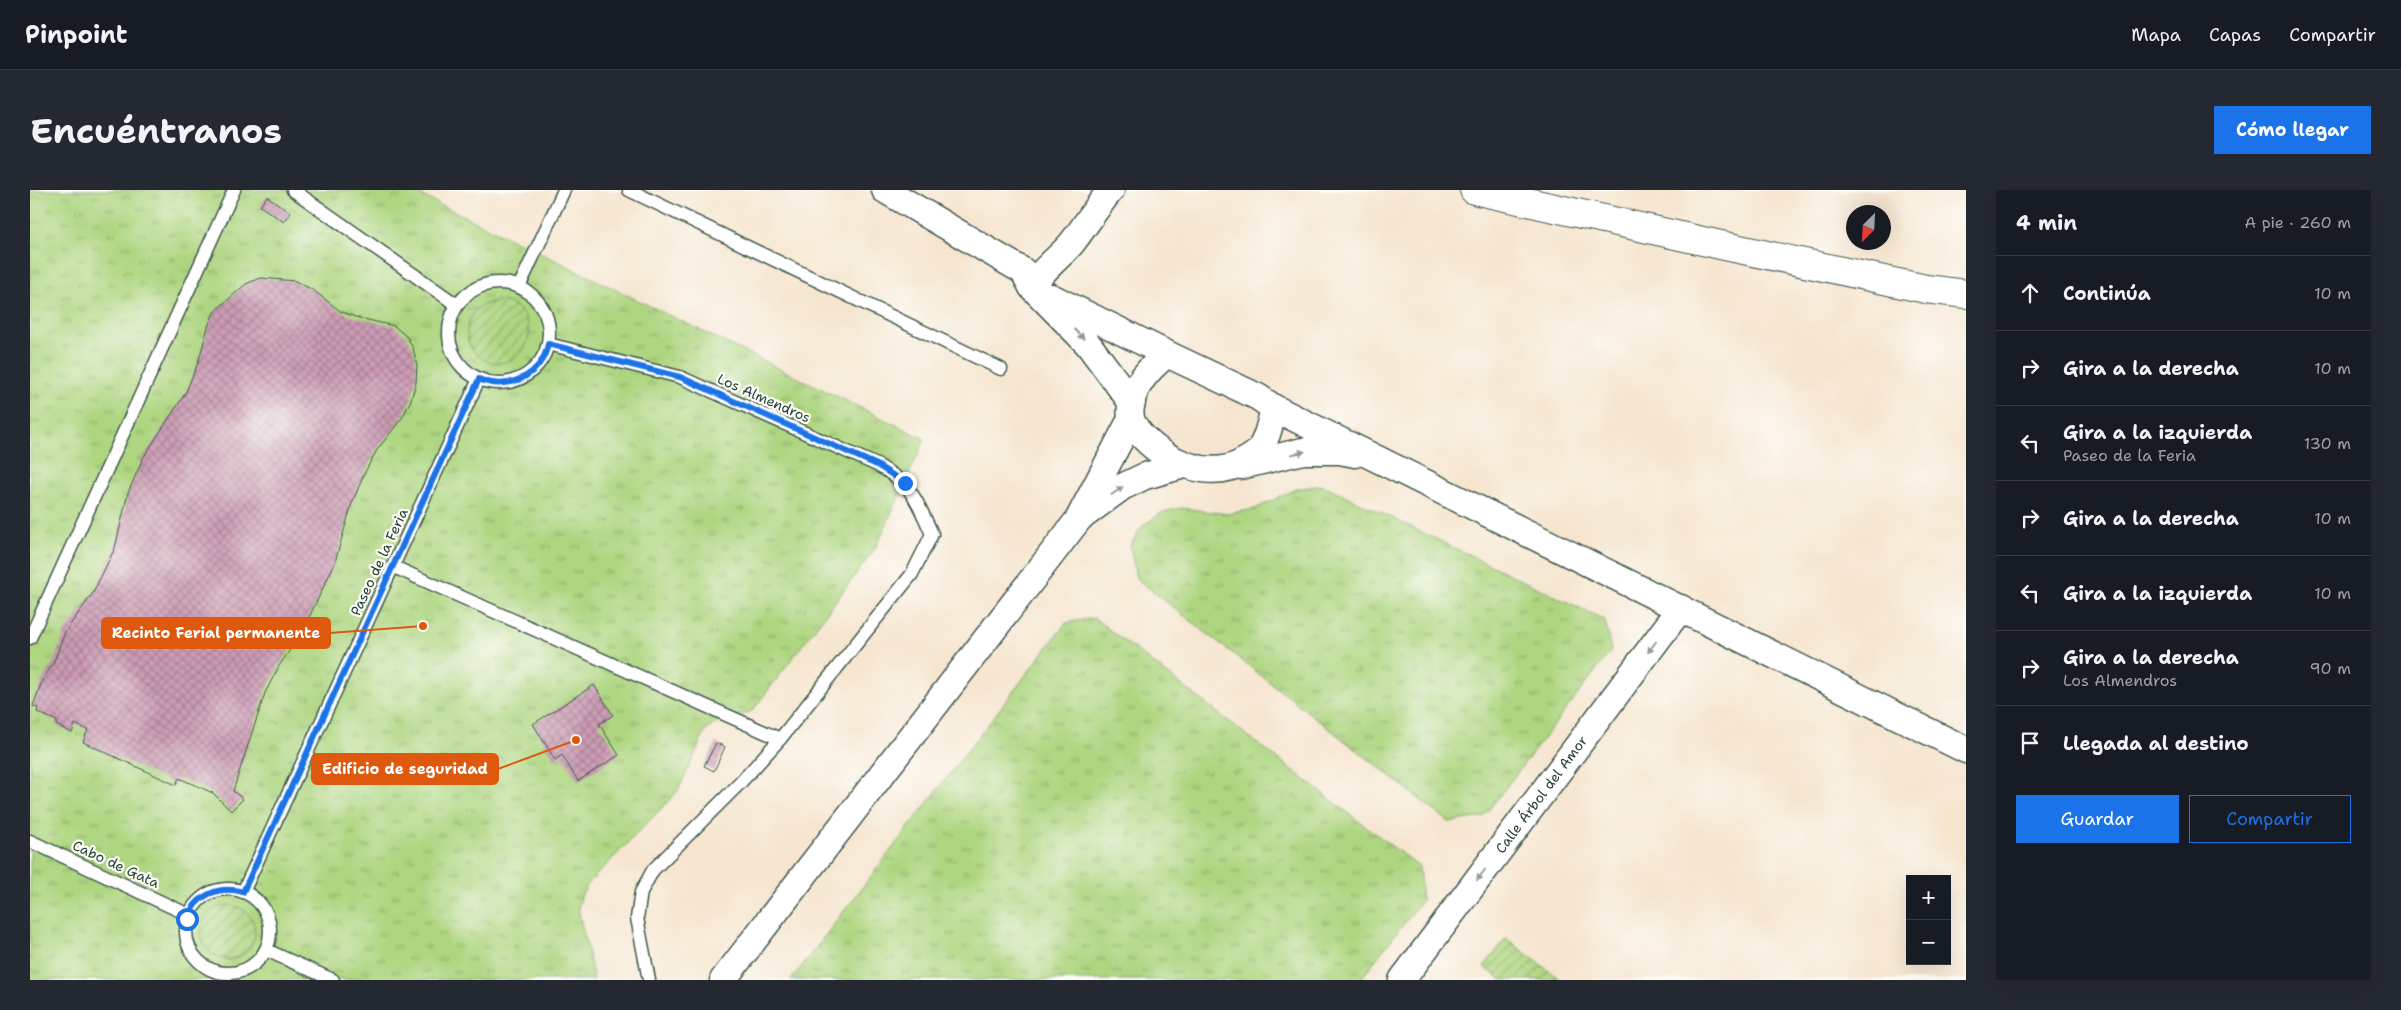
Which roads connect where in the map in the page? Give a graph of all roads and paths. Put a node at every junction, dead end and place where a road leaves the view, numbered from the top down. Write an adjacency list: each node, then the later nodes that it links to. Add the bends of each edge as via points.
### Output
1 (234, 190): 24 (lane)
2 (293, 190): 11 (lane)
3 (564, 190): 8 (lane)
4 (629, 190): 14 (lane)
5 (885, 190): 9 (street, via 1014,264 1023,270)
6 (1111, 190): 9 (street, via 1058,258 1039,274)
7 (1474, 190): 10 (street, via 1734,248)
8 (519, 287): 11 (lane, via 499,282 488,284 468,293); 12 (lane, via 529,292 543,308 549,328)
9 (1032, 287): 13 (street); 17 (street, one-way to 17, via 1088,344)
10 (1966, 294)
11 (457, 305): 15 (lane, via 449,323 451,350 461,366)
12 (548, 344): 15 (lane, via 543,359 520,379 501,384); 25 (lane, Los Almendros, via 680,377 877,465 908,486 932,534 912,574)
13 (1166, 354): 16 (street, via 1258,397); 17 (street, via 1143,376)
14 (1001, 369)
15 (479, 379): 22 (lane, Paseo de la Feria)
16 (1274, 408): 18 (street); 20 (street, via 1260,449)
17 (1131, 411): 19 (street, via 1140,434 1150,445); 21 (street)
18 (1373, 457): 20 (street, one-way to 18, via 1303,451 1340,451); 23 (street)
19 (1184, 465): 20 (street, via 1202,469); 21 (street, one-way to 19, via 1122,487 1145,476)
20 (1234, 467)
21 (1078, 520): 34 (street)
22 (394, 566): 25 (lane); 28 (lane, Paseo de la Feria)
23 (1681, 608): 26 (street); 35 (street, Calle Árbol del Amor, one-way to 35)
24 (30, 638)
25 (780, 739): 33 (lane, via 653,870 641,892 637,918)
26 (1966, 750)
27 (30, 842): 29 (lane, Cabo de Gata)
28 (243, 892): 29 (lane, via 229,889 210,893 194,906); 30 (lane, via 257,900 268,917 270,936)
29 (189, 915): 31 (lane, via 186,935 189,949)
30 (266, 950): 31 (lane, via 256,963 241,972); 32 (lane)
31 (209, 975)
32 (333, 980)
33 (649, 980)
34 (723, 980)
35 (1402, 980)

